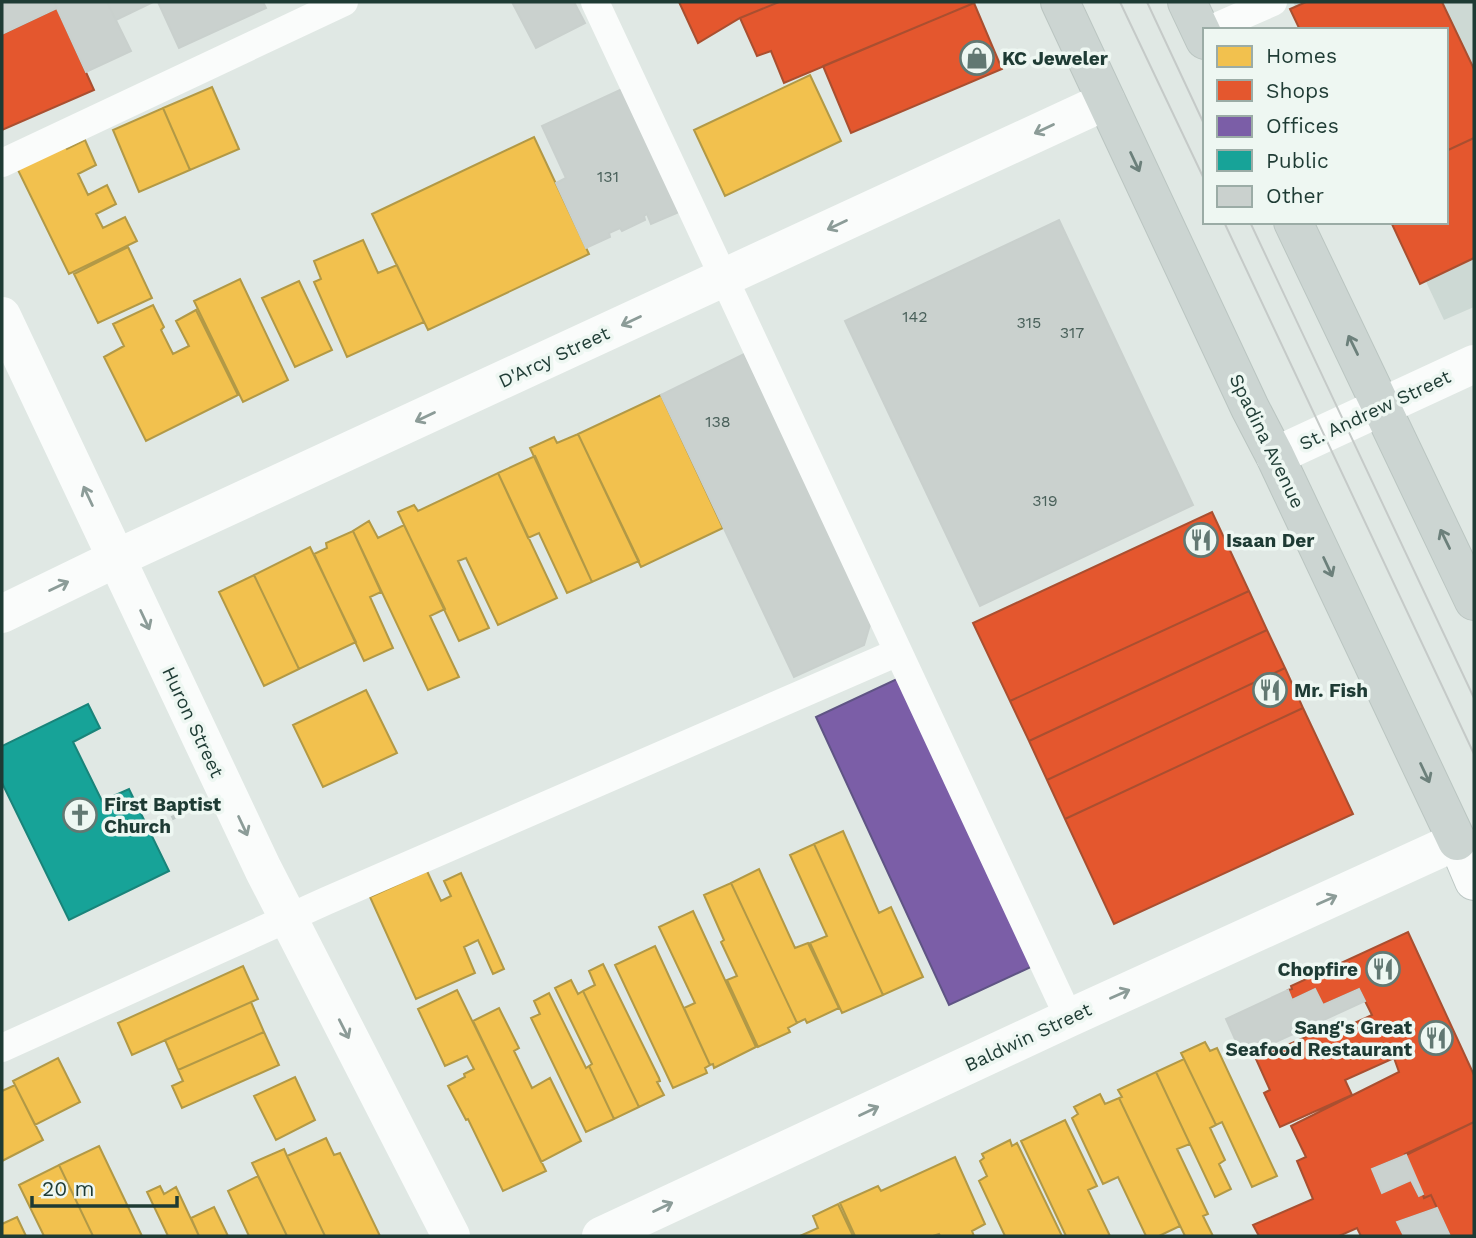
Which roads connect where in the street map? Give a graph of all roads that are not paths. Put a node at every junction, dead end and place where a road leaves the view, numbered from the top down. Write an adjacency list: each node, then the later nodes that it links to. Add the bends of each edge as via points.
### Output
1 (344, 2): 7 (lane)
2 (595, 2): 9 (lane)
3 (1060, 2): 6 (main road, Spadina Avenue)
4 (1273, 2): 5 (lane)
5 (1201, 27)
6 (1106, 101): 9 (street, D'Arcy Street, one-way to 9); 13 (main road, Spadina Avenue, one-way to 13)
7 (2, 163)
8 (1294, 224): 12 (main road, one-way to 8)
9 (724, 277): 14 (street, D'Arcy Street, one-way to 14); 17 (lane)
10 (2, 316): 14 (street, Huron Street, one-way to 10)
11 (1474, 364): 12 (street, St. Andrew Street)
12 (1383, 406): 13 (street, St. Andrew Street); 15 (main road, one-way to 12)
13 (1275, 456): 18 (main road, Spadina Avenue, one-way to 18)
14 (117, 558): 16 (street, D'Arcy Street, one-way to 14); 20 (street, Huron Street, one-way to 20)
15 (1474, 601)
16 (2, 614)
17 (896, 653): 20 (lane); 21 (lane)
18 (1457, 841): 19 (street, Spadina Avenue); 21 (street, Baldwin Street, one-way to 18)
19 (1474, 881)
20 (288, 919): 22 (lane); 23 (street, Huron Street, one-way to 23)
21 (1069, 1017): 24 (street, Baldwin Street, one-way to 21)
22 (2, 1048)
23 (451, 1236)
24 (601, 1236)

